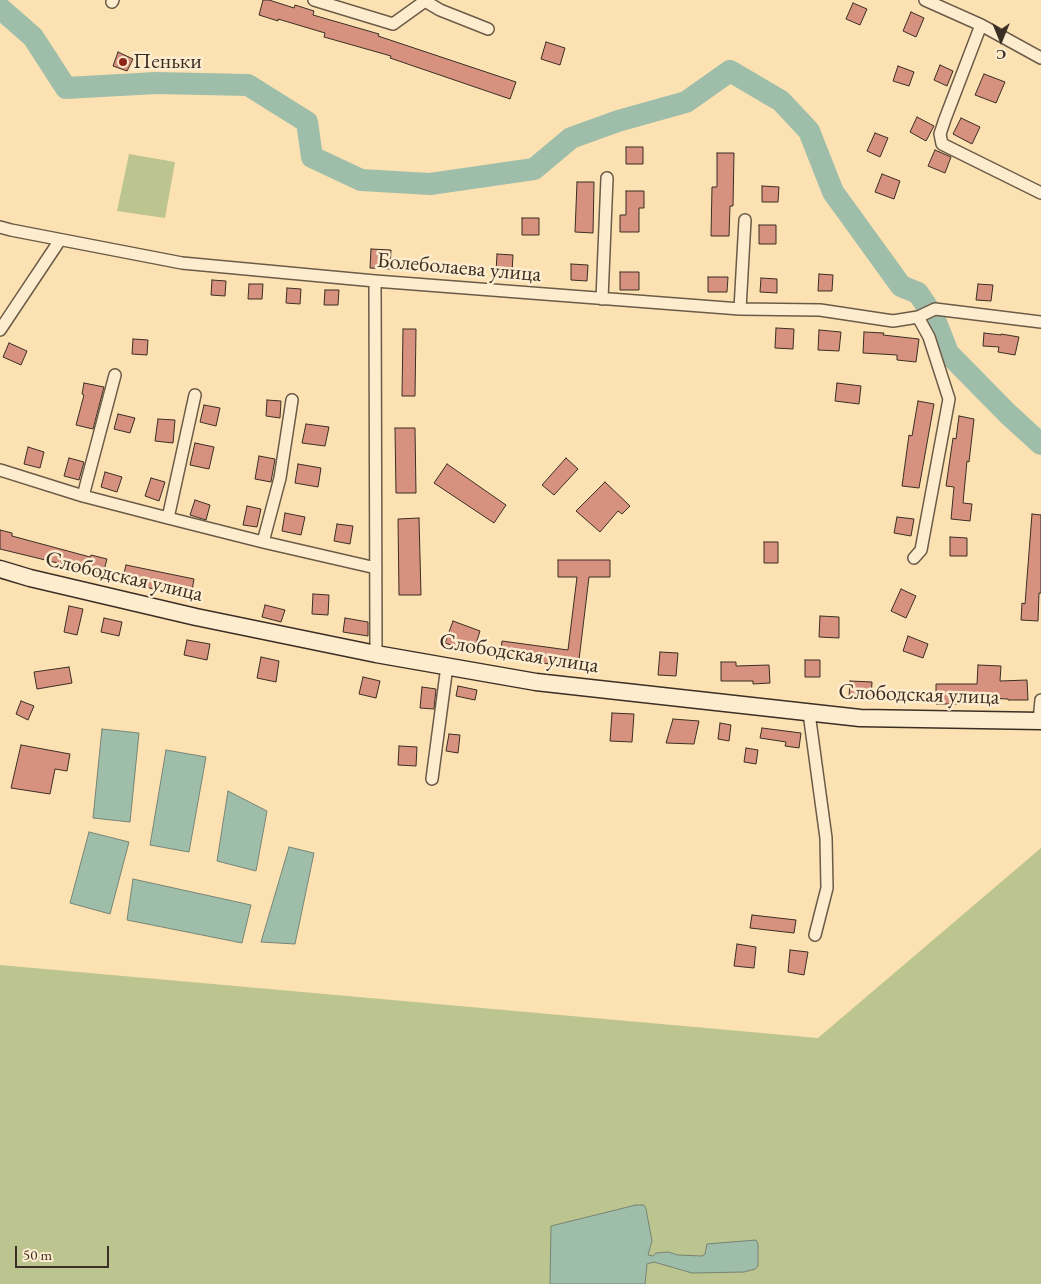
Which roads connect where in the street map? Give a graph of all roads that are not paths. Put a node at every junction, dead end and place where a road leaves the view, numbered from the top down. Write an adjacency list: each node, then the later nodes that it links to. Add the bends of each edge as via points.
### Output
1 (314, 0): 2 (street, via 393,24)
2 (425, 0): 5 (street, via 440,10)
3 (925, 0): 4 (street)
4 (981, 25): 6 (street); 8 (street, via 944,119 940,134 942,144)
5 (488, 29)
6 (1041, 58)
7 (608, 178): 13 (street)
8 (1041, 192)
9 (745, 220): 14 (street)
10 (0, 226): 11 (street, Болеболаева улица)
11 (60, 240): 12 (street, Болеболаева улица, via 182,263); 17 (street)
12 (375, 281): 13 (street, Болеболаева улица); 26 (street)
13 (602, 299): 14 (street, Болеболаева улица)
14 (740, 309): 15 (street, Болеболаева улица, via 820,310 893,321)
15 (918, 317): 16 (street, Болеболаева улица, via 935,309); 25 (street, via 929,337 949,399 921,550)
16 (1041, 322)
17 (0, 330)
18 (115, 375): 22 (street)
19 (195, 395): 23 (street)
20 (292, 400): 24 (street, via 280,478)
21 (0, 470): 22 (street)
22 (83, 496): 23 (street)
23 (168, 518): 24 (street)
24 (263, 542): 26 (street)
25 (914, 558)
26 (376, 568): 28 (street)
27 (0, 569): 28 (street, Слободская улица, via 196,617)
28 (376, 654): 29 (street, Слободская улица)
29 (447, 666): 31 (street, Слободская улица, via 536,682); 33 (street)
30 (1041, 700): 32 (street)
31 (809, 713): 32 (street, Слободская улица, via 860,718); 34 (street, via 826,847 827,888)
32 (1040, 721)
33 (432, 779)
34 (815, 934)

